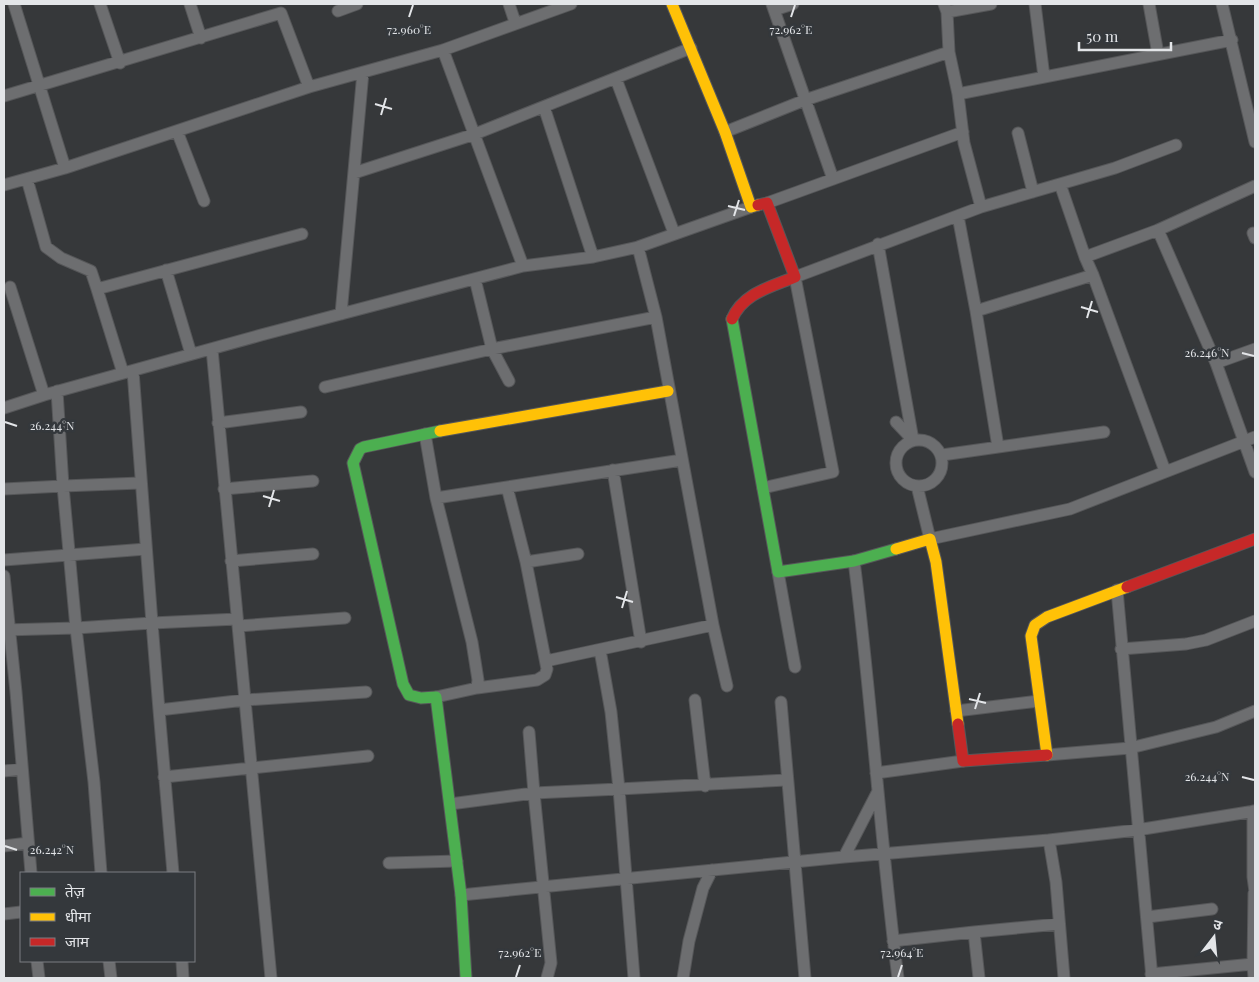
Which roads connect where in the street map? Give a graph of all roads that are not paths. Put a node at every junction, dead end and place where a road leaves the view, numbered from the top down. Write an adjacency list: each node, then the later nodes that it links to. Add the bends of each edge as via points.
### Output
1 (14, 4): 28 (street)
2 (100, 4): 24 (street)
3 (190, 4): 18 (street)
4 (357, 4): 16 (street)
5 (509, 4): 17 (street)
6 (571, 4): 17 (street)
7 (672, 4): 20 (street)
8 (793, 4): 13 (street)
9 (991, 4): 14 (street)
10 (1035, 4): 26 (street)
11 (1149, 4): 23 (street)
12 (1222, 4): 19 (street)
13 (773, 7): 32 (street)
14 (945, 8): 22 (street)
15 (280, 9): 18 (street); 29 (street)
16 (338, 11)
17 (515, 22): 21 (street)
18 (201, 38): 24 (street)
19 (1232, 40): 23 (street); 34 (street)
20 (691, 48): 27 (street); 36 (street)
21 (443, 50): 25 (street); 39 (street)
22 (949, 52): 30 (street); 32 (street)
23 (1158, 54): 26 (street)
24 (120, 63): 28 (street)
25 (364, 72): 29 (street); 43 (street)
26 (1044, 77): 30 (street)
27 (616, 79): 33 (street); 56 (street)
28 (40, 85): 31 (street); 42 (street)
29 (310, 87): 35 (street)
30 (958, 94): 37 (street)
31 (4, 96)
32 (805, 100): 36 (street); 45 (street)
33 (544, 107): 39 (street); 60 (street)
34 (1252, 108): 40 (street)
35 (177, 131): 42 (street); 50 (street)
36 (725, 132): 52 (street)
37 (963, 132): 45 (street); 53 (street)
38 (1018, 133): 49 (street)
39 (474, 134): 43 (street); 62 (street)
40 (1255, 142)
41 (1176, 145): 46 (street)
42 (65, 168): 44 (street)
43 (354, 173): 70 (street)
44 (27, 178): 47 (street); 68 (street, via 46,247 91,271)
45 (833, 179): 51 (street)
46 (1060, 184): 49 (street); 61 (street)
47 (4, 185)
48 (1255, 186): 55 (street)
49 (1033, 192): 53 (street)
50 (204, 201)
51 (767, 203): 52 (street); 65 (street)
52 (751, 207): 56 (street)
53 (980, 207): 54 (street)
54 (958, 216): 58 (street); 69 (street)
55 (1158, 230): 61 (street); 76 (street)
56 (674, 233): 59 (street)
57 (302, 234): 63 (street)
58 (878, 244): 65 (street); 90 (street)
59 (638, 247): 60 (street); 71 (street)
60 (593, 257): 62 (street)
61 (1085, 257): 64 (street)
62 (523, 266): 66 (street)
63 (166, 270): 68 (street); 75 (street)
64 (1093, 275): 69 (street); 95 (street)
65 (795, 277): 102 (street, via 744,299 734,310 732,320); 102 (street, via 833,472)
66 (475, 278): 70 (street); 73 (street)
67 (10, 288): 82 (street)
68 (97, 289): 77 (street)
69 (976, 311): 91 (street)
70 (342, 314): 72 (street)
71 (656, 317): 73 (street); 81 (street)
72 (212, 349): 75 (street); 86 (street)
73 (492, 349): 78 (street); 79 (street)
74 (1255, 349): 76 (street)
75 (192, 354): 77 (street)
76 (1216, 363): 89 (street)
77 (128, 372): 80 (street); 98 (street)
78 (509, 381)
79 (325, 387)
80 (57, 391): 82 (street); 99 (street)
81 (668, 391): 88 (street); 93 (street)
82 (44, 395): 83 (street)
83 (4, 408)
84 (301, 412): 86 (street)
85 (896, 422): 90 (street)
86 (218, 423): 104 (street)
87 (1104, 432): 91 (street)
88 (425, 434): 105 (street); 134 (street, via 364,447 354,462 403,684 409,695)
89 (1250, 439): 95 (street); 96 (street)
90 (913, 440): 92 (street, via 933,444); 100 (street, via 901,448 896,467 906,482)
91 (998, 447): 92 (street)
92 (942, 455): 100 (street, via 942,468 936,480)
93 (682, 460): 94 (street); 123 (street)
94 (613, 470): 101 (street); 126 (street)
95 (1165, 472): 106 (street, via 1070,509)
96 (1255, 472)
97 (313, 481): 104 (street)
98 (140, 483): 99 (street); 108 (street)
99 (63, 486): 103 (street); 109 (street)
100 (917, 486): 106 (street)
101 (507, 487): 105 (street); 114 (street)
102 (763, 488): 116 (street)
103 (4, 489)
104 (224, 489): 113 (street)
105 (436, 498): 132 (street, via 472,642)
106 (930, 539): 115 (street); 140 (street)
107 (1255, 539): 118 (street)
108 (146, 549): 109 (street); 122 (street)
109 (69, 553): 112 (street); 124 (street)
110 (313, 554): 113 (street)
111 (578, 554): 114 (street)
112 (4, 560)
113 (231, 561): 121 (street)
114 (526, 562): 129 (street)
115 (854, 562): 116 (street); 150 (street)
116 (778, 572): 130 (street)
117 (4, 576): 125 (street)
118 (1117, 590): 127 (street); 137 (street, via 1047,617 1035,625 1031,636)
119 (345, 618): 121 (street)
120 (1255, 621): 127 (street, via 1206,640)
121 (238, 623): 122 (street); 135 (street)
122 (152, 624): 124 (street); 139 (street)
123 (713, 625): 126 (street); 131 (street)
124 (76, 628): 125 (street); 170 (street)
125 (7, 630): 148 (street)
126 (641, 642): 128 (street)
127 (1121, 649): 143 (street)
128 (600, 650): 129 (street); 154 (street, via 611,712)
129 (546, 661): 132 (street, via 548,669 537,680)
130 (795, 667)
131 (727, 686)
132 (477, 688): 134 (street)
133 (366, 692): 135 (street)
134 (436, 697): 157 (street)
135 (245, 700): 139 (street); 147 (street)
136 (695, 700): 153 (street)
137 (1040, 701): 140 (street); 144 (street)
138 (781, 702): 152 (street)
139 (159, 710): 151 (street)
140 (956, 711): 146 (street)
141 (1255, 711): 143 (street, via 1216,727)
142 (529, 732): 155 (street)
143 (1130, 748): 144 (street); 159 (street)
144 (1047, 755): 146 (street)
145 (368, 756): 147 (street)
146 (963, 761): 150 (street)
147 (251, 768): 151 (street); 191 (street)
148 (22, 769): 149 (street); 161 (street)
149 (4, 771)
150 (876, 773): 156 (street)
151 (164, 777): 171 (street)
152 (786, 780): 153 (street); 166 (street)
153 (705, 786): 154 (street)
154 (619, 789): 155 (street); 172 (street)
155 (534, 793): 157 (street); 173 (street)
156 (877, 793): 163 (street); 164 (street)
157 (450, 804): 165 (street)
158 (1254, 811): 159 (street); 174 (street)
159 (1137, 830): 160 (street); 179 (street)
160 (1049, 840): 163 (street); 180 (street)
161 (28, 842): 162 (street); 169 (street)
162 (4, 846)
163 (884, 854): 164 (street); 182 (street)
164 (844, 857): 166 (street)
165 (457, 861): 167 (street); 175 (street)
166 (795, 862): 168 (street); 196 (street)
167 (389, 863)
168 (712, 870): 172 (street); 195 (street, via 702,888)
169 (31, 872)
170 (101, 872)
171 (173, 872)
172 (625, 879): 173 (street); 194 (street)
173 (544, 886): 175 (street); 193 (street, via 551,963)
174 (1255, 892): 186 (street)
175 (461, 895): 192 (street)
176 (1212, 909): 179 (street)
177 (20, 912): 178 (street)
178 (4, 914)
179 (1147, 918): 187 (street)
180 (1059, 924): 181 (street); 199 (street)
181 (974, 932): 182 (street); 198 (street)
182 (893, 941): 197 (street)
183 (38, 962): 188 (street)
184 (109, 962): 189 (street)
185 (182, 962): 190 (street)
186 (1254, 964): 187 (street); 200 (street)
187 (1151, 976)
188 (39, 978)
189 (111, 978)
190 (183, 978)
191 (271, 978)
192 (466, 978)
193 (547, 978)
194 (634, 978)
195 (683, 978)
196 (806, 978)
197 (898, 978)
198 (979, 978)
199 (1064, 978)
200 (1254, 978)

